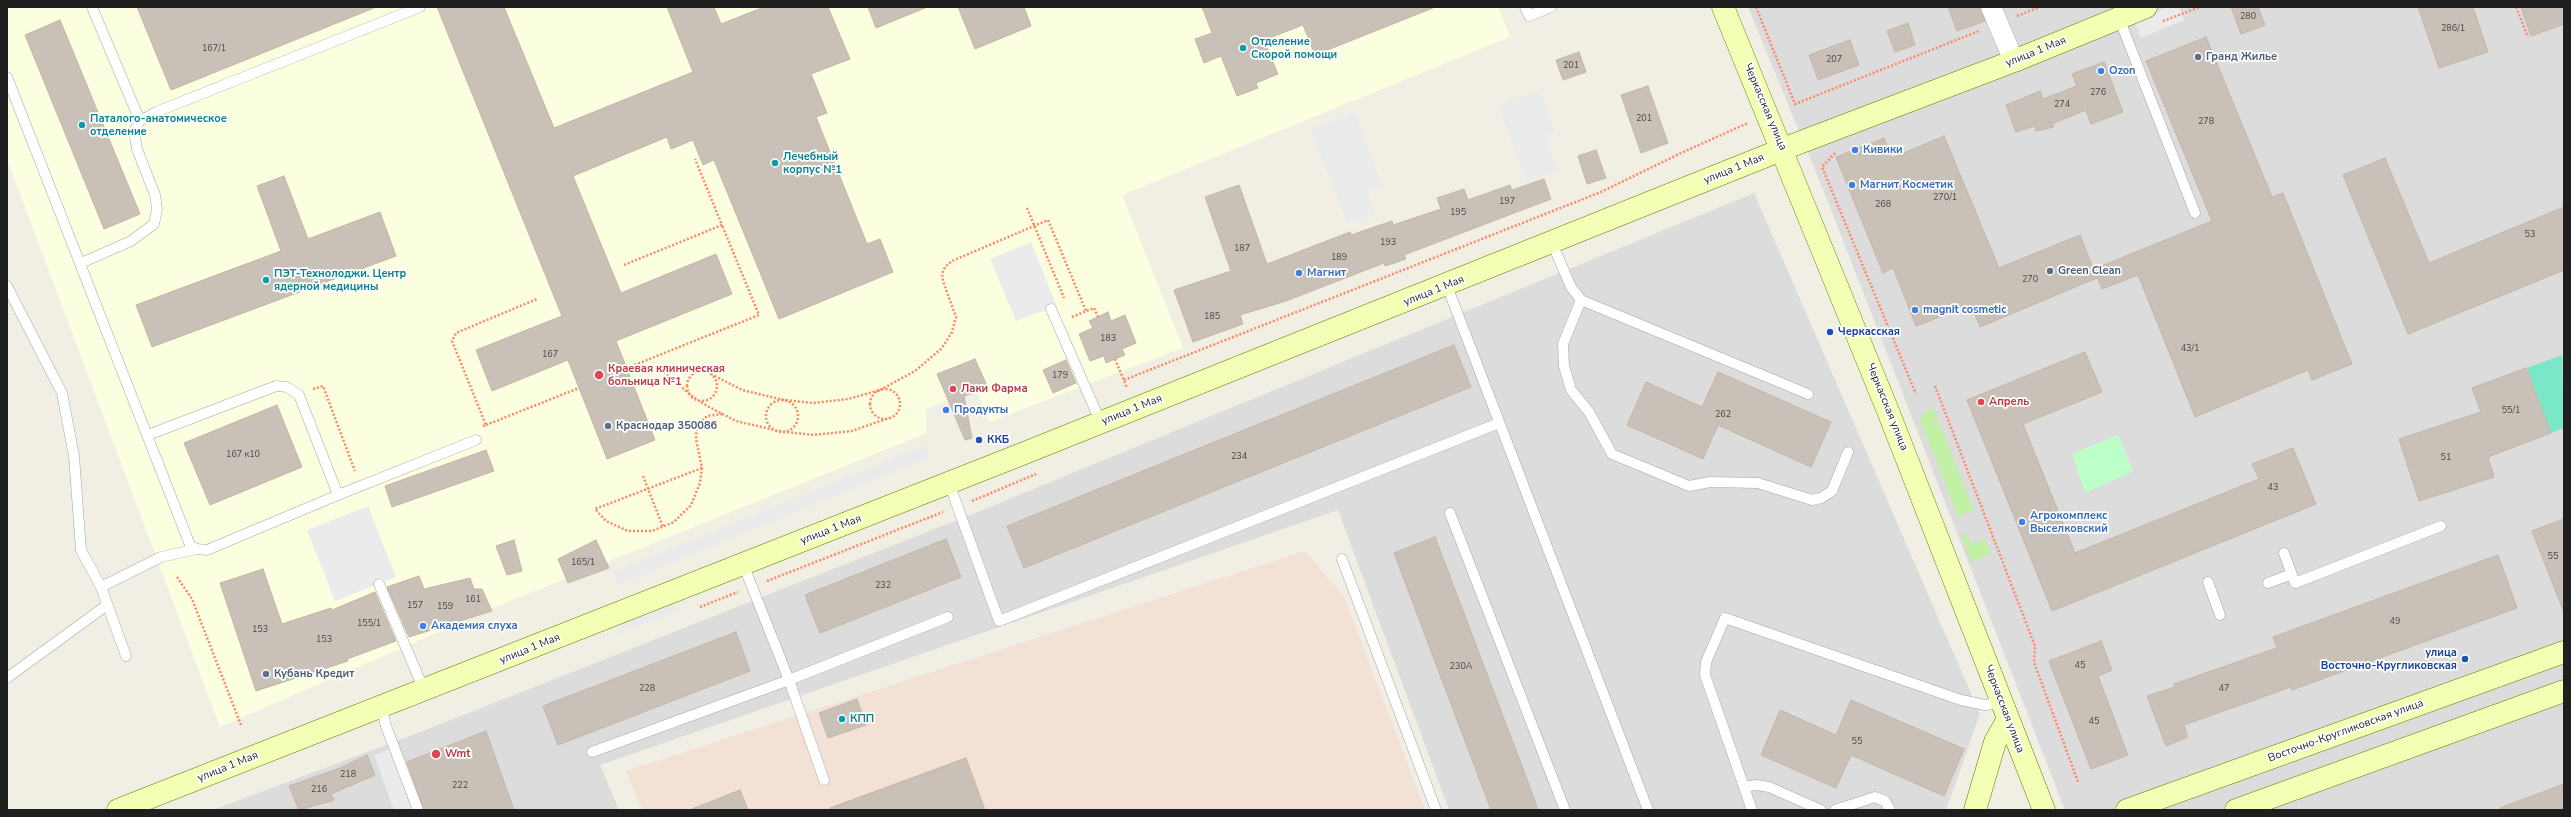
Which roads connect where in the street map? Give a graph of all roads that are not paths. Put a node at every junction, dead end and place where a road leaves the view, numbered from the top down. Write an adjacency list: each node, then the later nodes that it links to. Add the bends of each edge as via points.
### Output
1 (92, 7): 11 (lane)
2 (420, 7): 11 (lane, via 156,112)
3 (1525, 7): 4 (lane, via 1529,16)
4 (1551, 7)
5 (1723, 7): 12 (street, Черкасская улица)
6 (2146, 7): 8 (street, улица 1 Мая)
7 (1995, 15): 9 (street)
8 (2119, 18): 9 (street, улица 1 Мая); 13 (lane)
9 (2014, 61): 12 (street, улица 1 Мая)
10 (7, 77): 15 (lane)
11 (140, 121): 15 (lane, via 134,131 137,149 155,195 157,209 154,224 131,241)
12 (1782, 149): 14 (street, улица 1 Мая); 49 (street, Черкасская улица)
13 (2195, 213)
14 (1552, 243): 17 (street, улица 1 Мая); 18 (lane, via 1571,287)
15 (81, 263): 23 (lane)
16 (7, 286): 38 (lane, via 62,394 74,456 81,550)
17 (1447, 286): 21 (street, улица 1 Мая); 22 (lane)
18 (1581, 300): 20 (lane); 25 (lane, via 1563,344 1564,366 1571,390 1589,412 1612,454 1689,486 1710,482 1758,483 1812,500 1832,491)
19 (1051, 309): 21 (lane)
20 (1808, 394)
21 (1101, 423): 26 (street, улица 1 Мая)
22 (1499, 423): 26 (lane, via 1000,621); 57 (lane)
23 (148, 435): 27 (lane, via 276,386 287,387 299,395); 30 (lane, via 190,545)
24 (476, 440): 27 (lane)
25 (1848, 452)
26 (949, 483): 33 (street, улица 1 Мая)
27 (338, 495): 30 (lane, via 207,550)
28 (1450, 513): 56 (lane)
29 (2441, 526): 34 (lane, via 2295,583)
30 (197, 549): 38 (lane, via 161,557)
31 (2284, 553): 34 (lane)
32 (1342, 559): 55 (lane)
33 (743, 564): 45 (lane); 46 (street, улица 1 Мая)
34 (2292, 574): 36 (lane)
35 (2208, 582): 40 (lane)
36 (2268, 583)
37 (379, 584): 46 (lane)
38 (101, 587): 39 (lane)
39 (107, 605): 43 (lane); 44 (lane)
40 (2220, 615)
41 (948, 616): 45 (lane)
42 (2564, 652): 64 (street, Восточно-Кругликовская улица)
43 (126, 656)
44 (7, 678)
45 (789, 680): 50 (lane); 51 (lane)
46 (424, 690): 48 (street, улица 1 Мая)
47 (2564, 692): 65 (street)
48 (381, 705): 53 (street, улица 1 Мая); 54 (lane, via 386,726)
49 (2005, 710): 52 (lane, via 1961,700 1725,618 1706,662 1705,675); 62 (street); 63 (street, Черкасская улица)
50 (592, 752)
51 (824, 780)
52 (1744, 787): 58 (lane); 59 (lane, via 1756,784 1769,787)
53 (118, 810)
54 (418, 810)
55 (1436, 810)
56 (1565, 810)
57 (1648, 810)
58 (1752, 810)
59 (1821, 810)
60 (1835, 810): 61 (lane, via 1875,797 1885,801)
61 (1890, 810)
62 (1975, 810)
63 (2044, 810)
64 (2127, 810)
65 (2236, 810)

